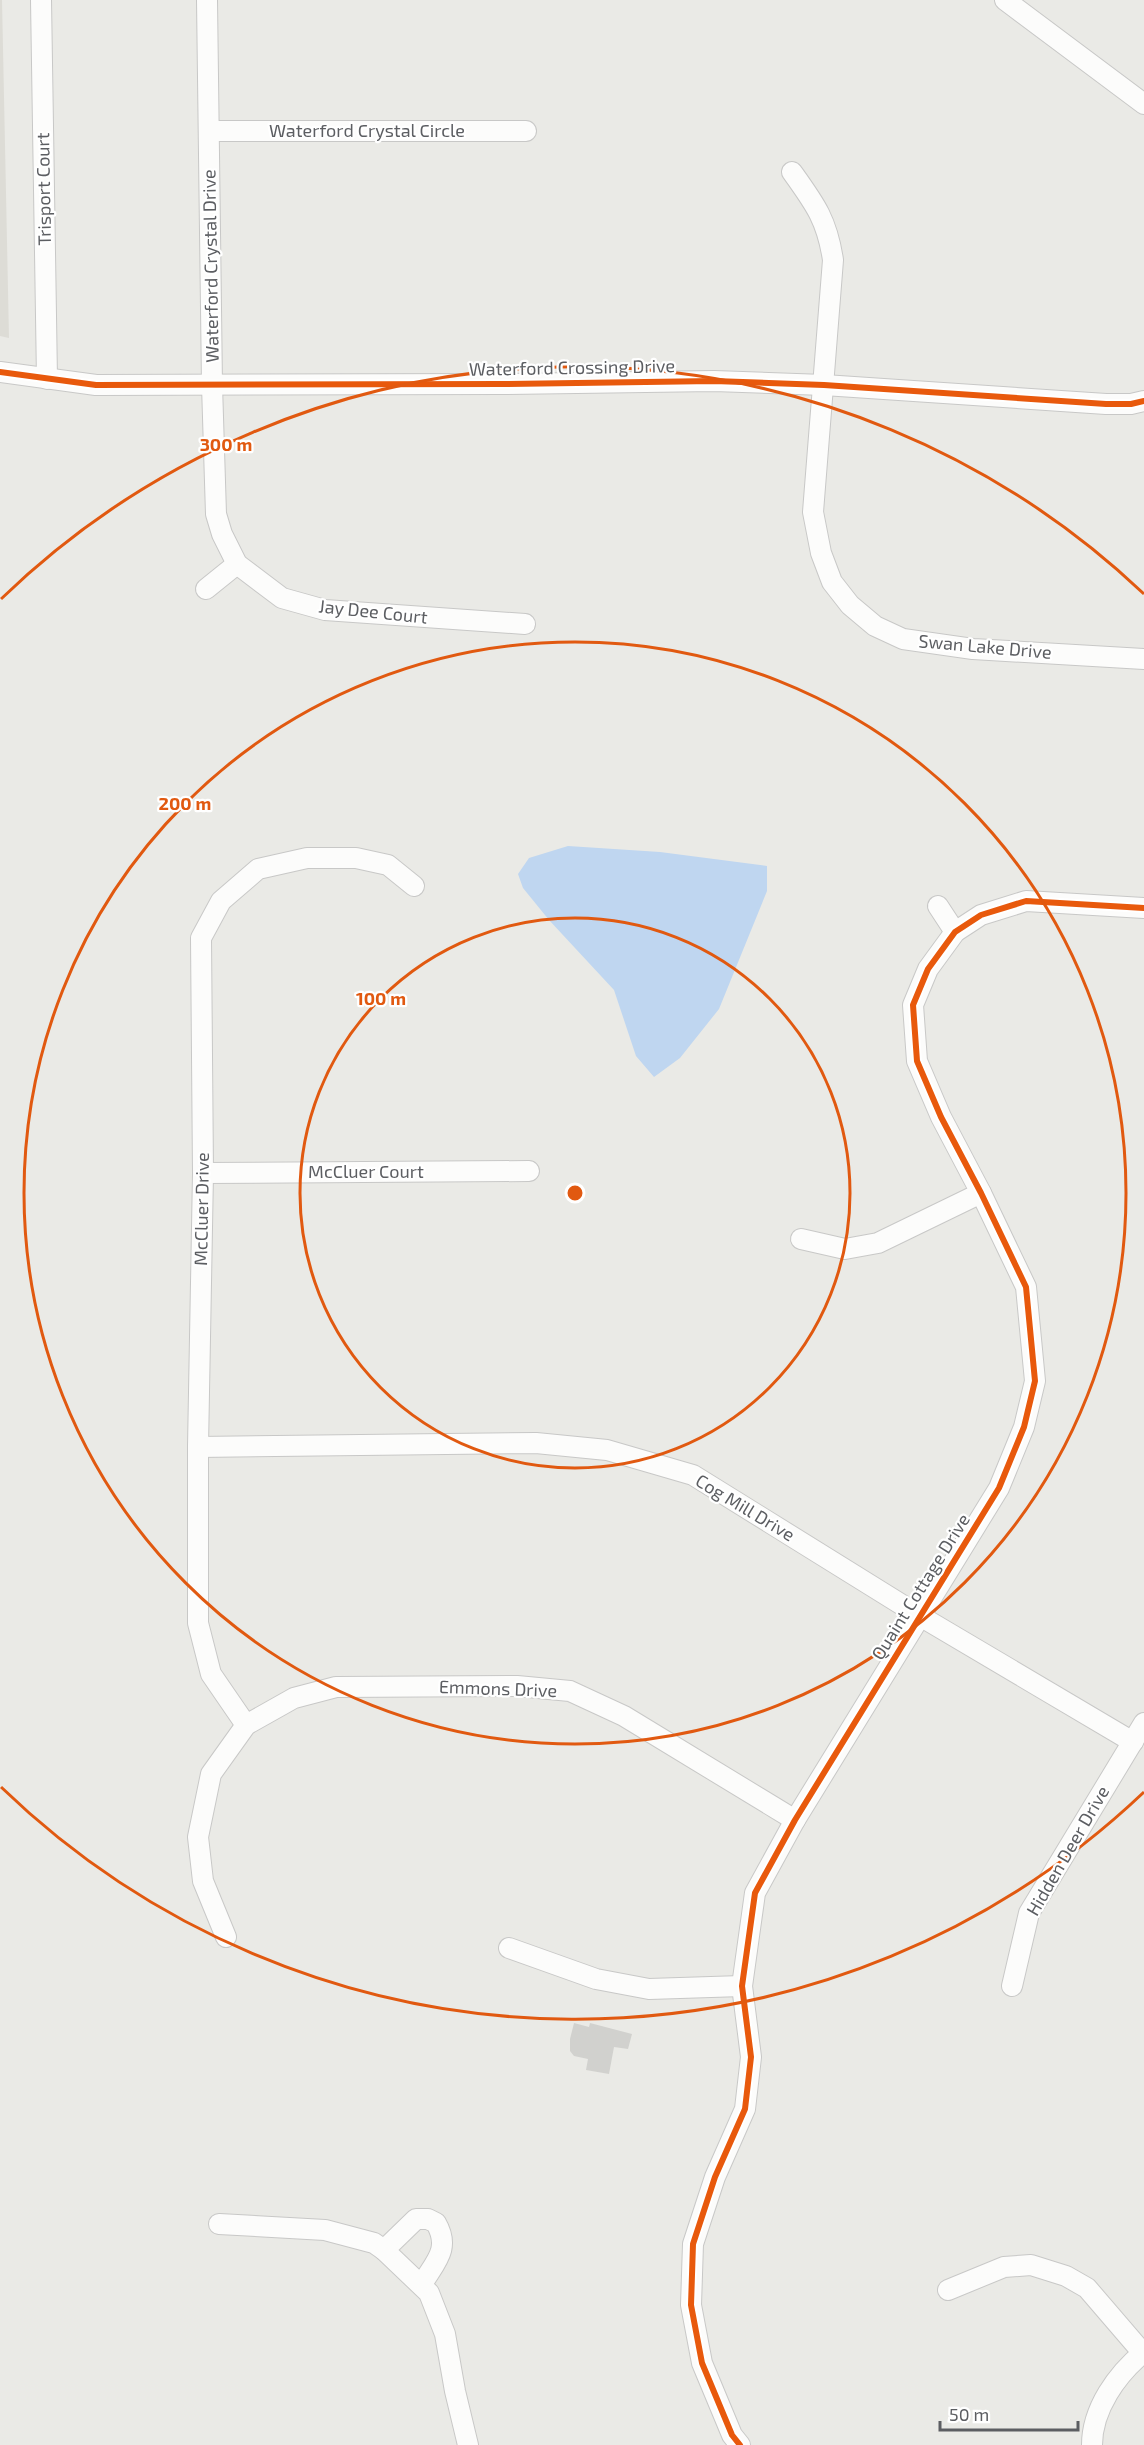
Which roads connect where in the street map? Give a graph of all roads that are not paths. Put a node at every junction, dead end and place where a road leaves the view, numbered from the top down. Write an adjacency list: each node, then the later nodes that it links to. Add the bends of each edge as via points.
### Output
1 (40, 0): 9 (street, Trisport Court)
2 (207, 0): 5 (street, Waterford Crystal Drive)
3 (1005, 0): 4 (street)
4 (1144, 104)
5 (209, 131): 6 (street, Waterford Crystal Circle); 10 (street, Waterford Crystal Drive)
6 (526, 131)
7 (792, 172): 11 (street, Swan Lake Drive, via 819,211 829,234 833,260)
8 (0, 372): 9 (street, Waterford Crossing Drive)
9 (47, 379): 10 (street, Waterford Crossing Drive, via 96,384)
10 (212, 385): 11 (street, Waterford Crossing Drive, via 714,381); 13 (street, Waterford Crystal Drive, via 216,514)
11 (824, 385): 12 (street, Waterford Crossing Drive, via 1106,404); 16 (street, Swan Lake Drive, via 813,512 821,553 832,582 850,605 875,626 903,639 973,649)
12 (1144, 401)
13 (237, 564): 14 (street); 15 (street, Jay Dee Court, via 282,598 325,610)
14 (206, 589)
15 (525, 624)
16 (1144, 659)
17 (414, 886): 22 (street, McCluer Drive, via 388,865 356,858 307,858 258,869 221,901 201,938)
18 (938, 906): 20 (street)
19 (1144, 908): 20 (street, Quaint Cottage Drive, via 1026,901 981,915)
20 (955, 932): 23 (street, Quaint Cottage Drive, via 928,969 914,1005 917,1061 941,1117)
21 (529, 1171): 22 (street, McCluer Court)
22 (203, 1173): 25 (street, McCluer Drive)
23 (981, 1192): 24 (street, via 878,1243 845,1249); 26 (street, Quaint Cottage Drive, via 1026,1287 1035,1381 1024,1427 999,1488)
24 (801, 1239)
25 (198, 1447): 26 (street, Cog Mill Drive, via 536,1443 607,1450 693,1475); 28 (street, McCluer Drive, via 198,1623 211,1674)
26 (920, 1616): 29 (street, Cog Mill Drive); 30 (street, Quaint Cottage Drive)
27 (1144, 1723): 29 (street, Hidden Deer Drive)
28 (246, 1725): 30 (street, Emmons Drive, via 294,1698 336,1687 517,1686 570,1691 624,1716); 31 (street, via 211,1774 198,1837 203,1881)
29 (1133, 1742): 34 (street, Hidden Deer Drive, via 1029,1913)
30 (795, 1820): 33 (street, Quaint Cottage Drive, via 755,1893)
31 (226, 1937)
32 (509, 1948): 33 (street, via 596,1979 649,1989)
33 (742, 1986): 41 (street, Quaint Cottage Drive, via 751,2057 745,2109 715,2177 693,2244 691,2305 702,2363 732,2435)
34 (1012, 1986)
35 (219, 2224): 36 (street, via 325,2230 374,2242)
36 (384, 2250): 37 (street); 37 (street, via 416,2219 436,2223 444,2241)
37 (422, 2284): 40 (street, via 445,2334)
38 (948, 2290): 39 (street, via 1004,2267 1030,2265 1066,2276 1087,2288)
39 (1143, 2352): 42 (street, via 1107,2392 1092,2432)
40 (468, 2445)
41 (740, 2445)
42 (1092, 2445)

